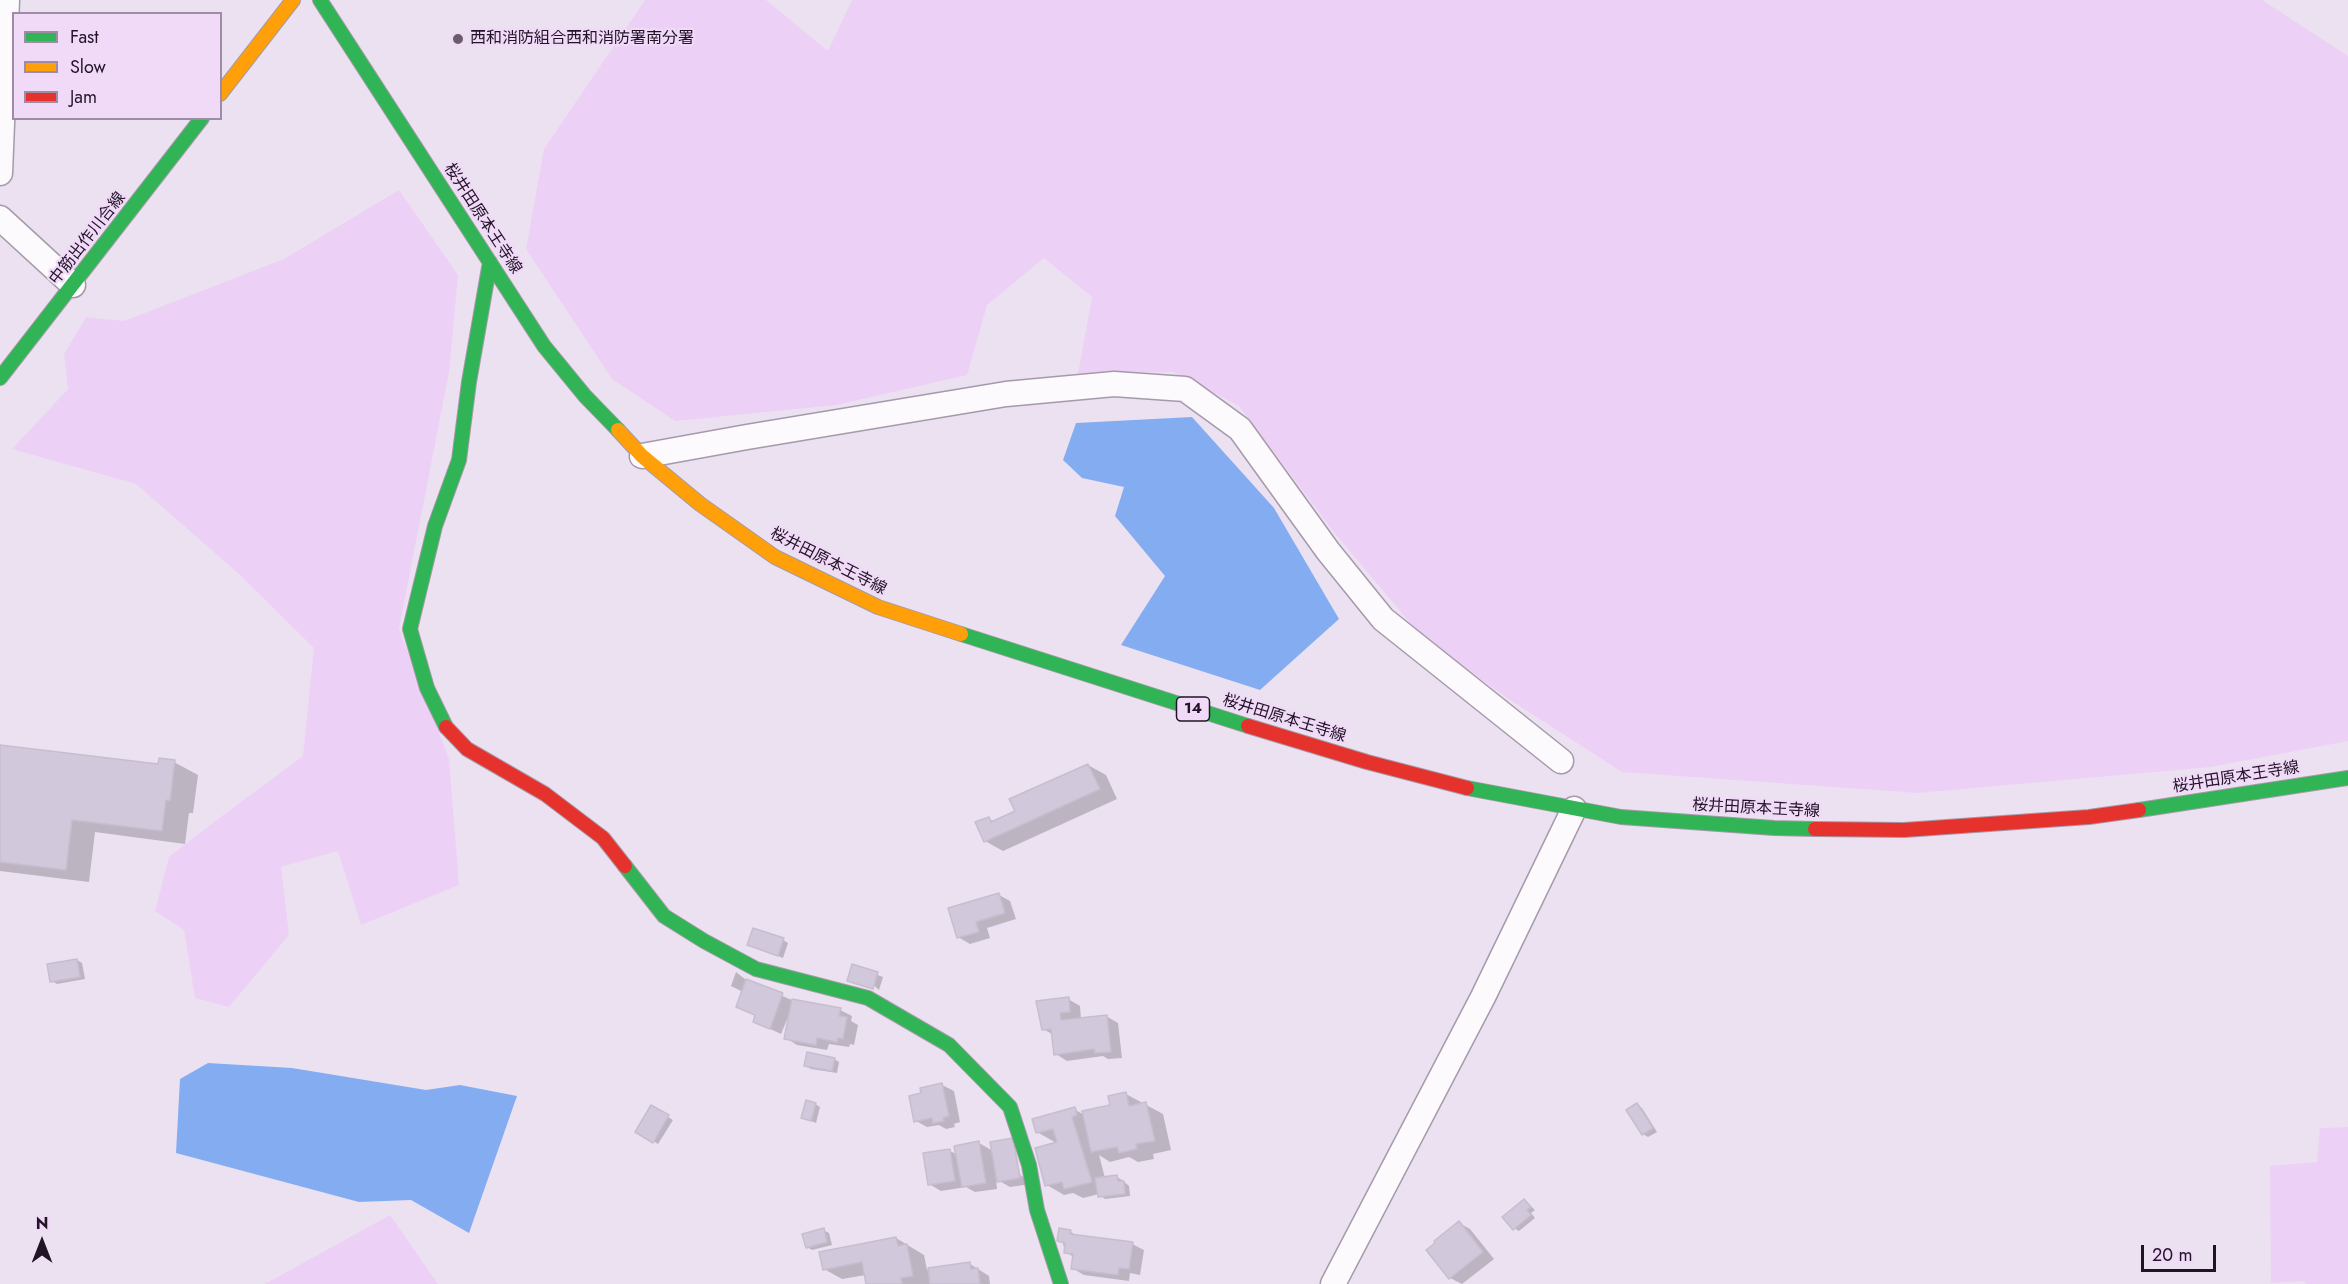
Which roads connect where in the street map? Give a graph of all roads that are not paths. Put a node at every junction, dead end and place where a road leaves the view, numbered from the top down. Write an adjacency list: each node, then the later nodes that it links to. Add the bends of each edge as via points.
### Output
1 (8, 0): 4 (street)
2 (293, 0): 5 (main road)
3 (320, 0): 10 (main road, 桜井田原本王寺線 / 14)
4 (3, 26): 7 (street)
5 (222, 91)
6 (200, 120): 11 (main road, 中筋出作川合線)
7 (0, 161): 8 (street)
8 (0, 173)
9 (0, 218): 11 (street)
10 (490, 262): 13 (main road, 桜井田原本王寺線 / 14, via 544,346); 17 (main road, via 459,460 435,526 410,629 427,688 445,726 467,749 545,794 603,838 664,916 756,969 868,998 949,1045 1010,1107)
11 (73, 285): 12 (main road, 中筋出作川合線)
12 (0, 378)
13 (642, 456): 14 (street, via 1006,394 1114,384 1185,389 1240,429 1328,551 1383,619); 16 (main road, 桜井田原本王寺線 / 14, via 700,504 775,557 878,607 1367,762 1483,792)
14 (1561, 761)
15 (2348, 778): 16 (main road, 桜井田原本王寺線 / 14, via 2089,817 1904,830 1774,828 1621,817)
16 (1574, 809): 18 (street, via 1483,997)
17 (1061, 1284)
18 (1333, 1284)

